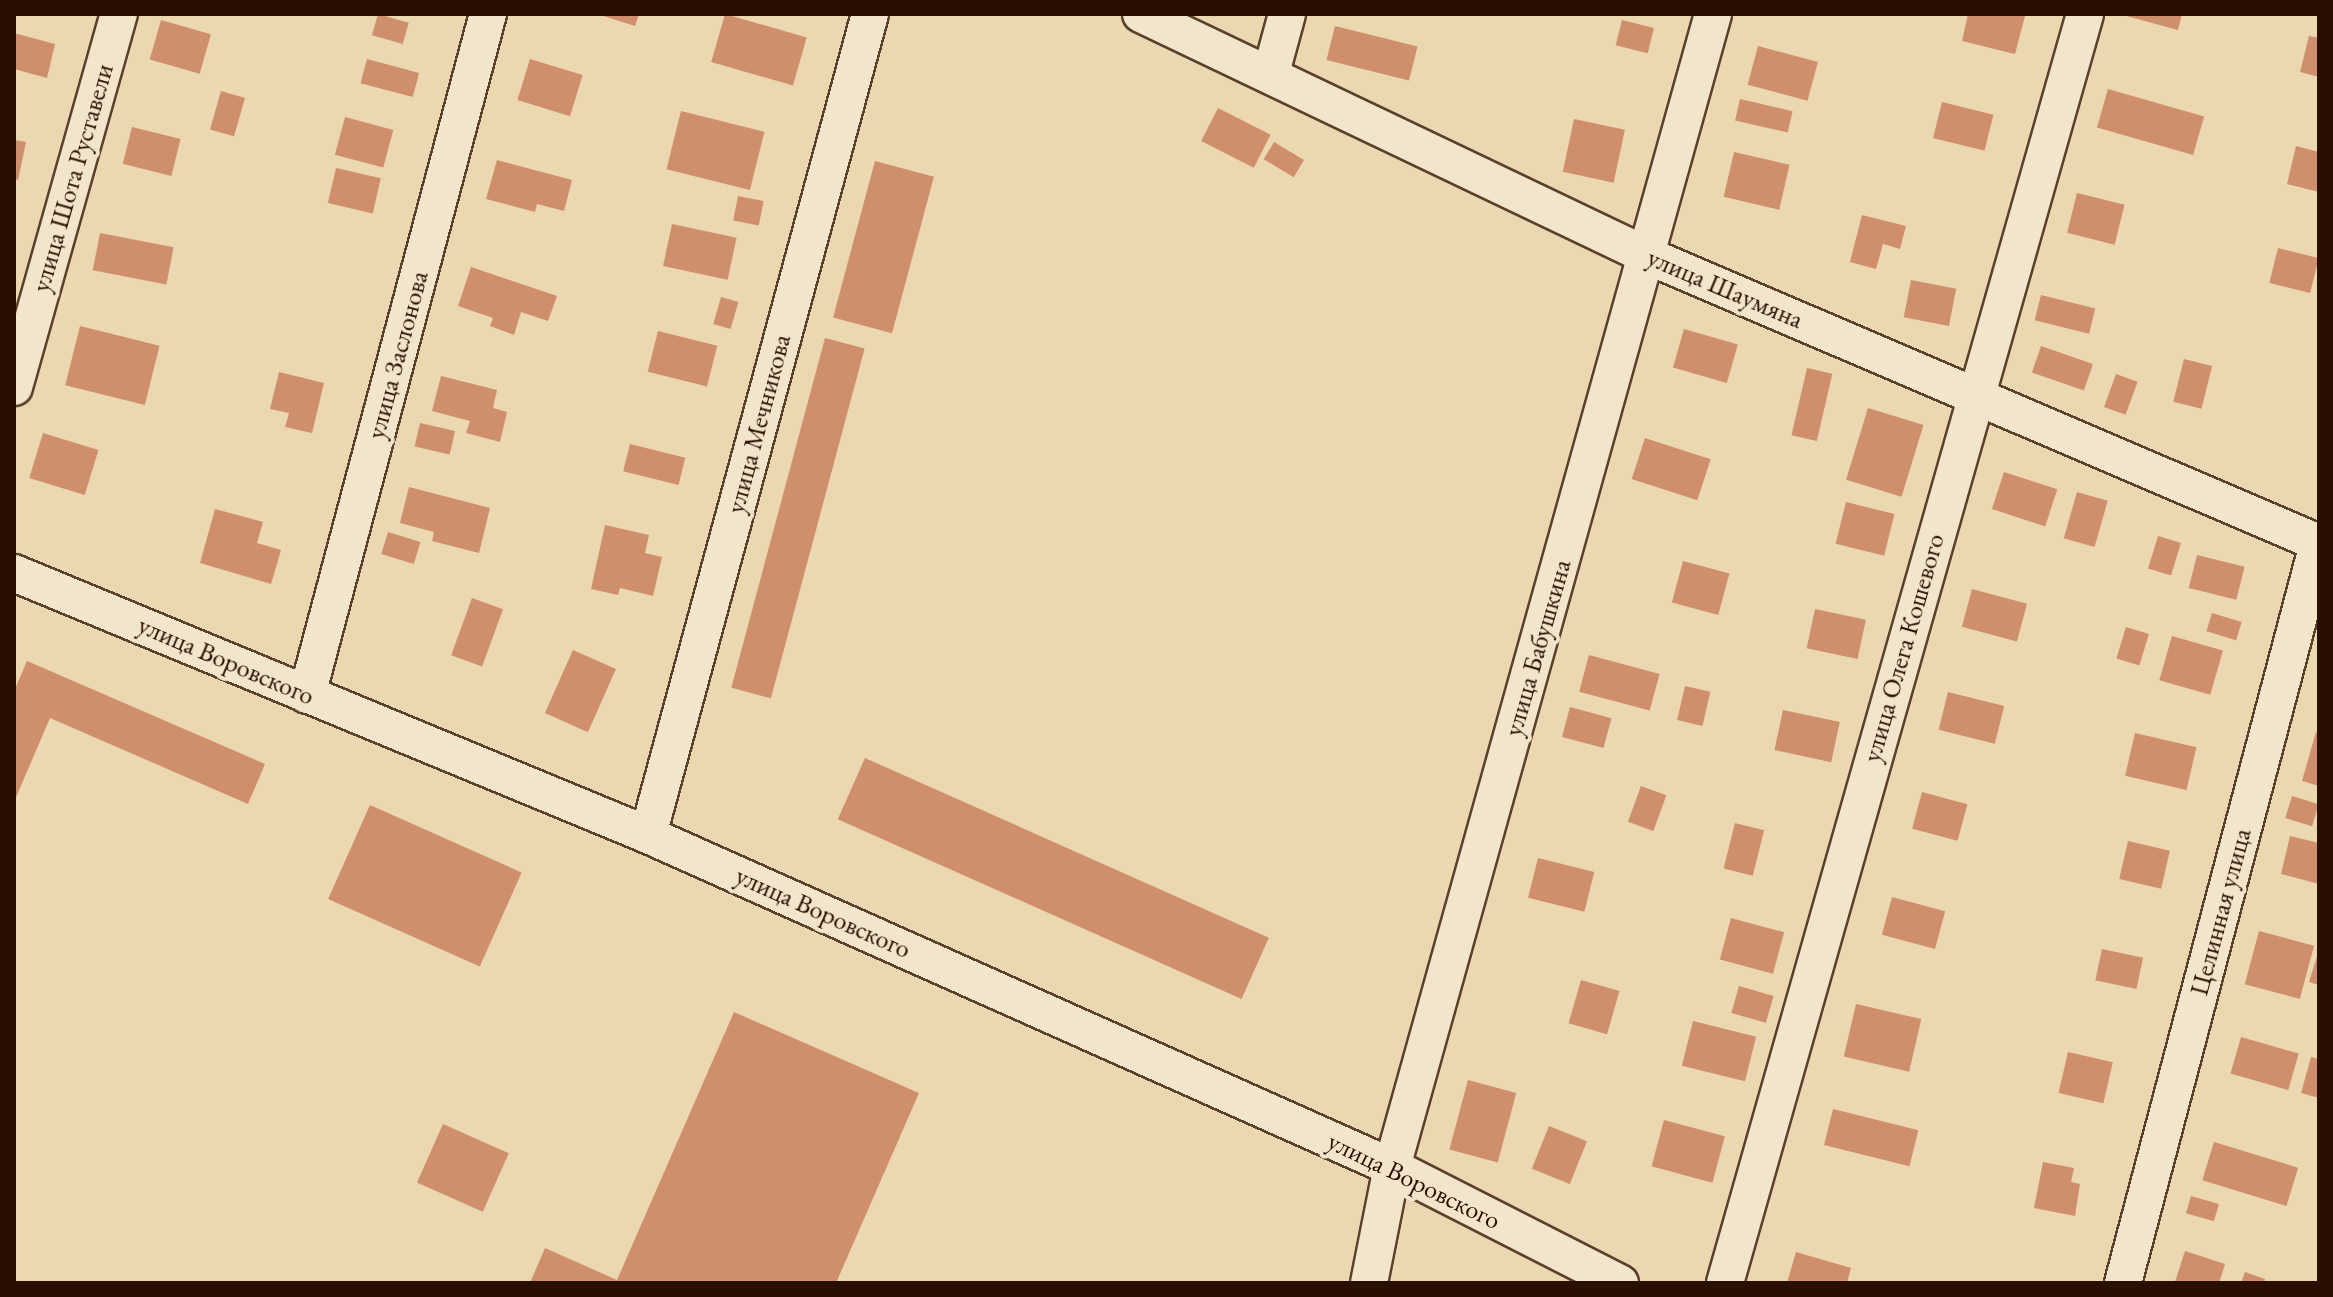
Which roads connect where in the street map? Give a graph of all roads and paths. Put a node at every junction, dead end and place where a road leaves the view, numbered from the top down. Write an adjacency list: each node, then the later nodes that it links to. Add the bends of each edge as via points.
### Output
1 (119, 14): 10 (street, улица Шота Руставели)
2 (488, 14): 14 (street, улица Заслонова)
3 (870, 14): 15 (street, улица Мечникова)
4 (1141, 14): 8 (street, улица Шаумяна)
5 (1287, 14): 8 (street)
6 (1713, 14): 9 (street, улица Бабушкина)
7 (2085, 14): 11 (street, улица Олега Кошевого)
8 (1271, 73): 9 (street, улица Шаумяна)
9 (1648, 256): 11 (street, улица Шаумяна); 16 (street, улица Бабушкина)
10 (14, 387)
11 (1975, 396): 12 (street, улица Шаумяна); 19 (street, улица Олега Кошевого)
12 (2319, 542): 20 (street, Целинная улица)
13 (14, 573): 14 (street, улица Воровского)
14 (307, 695): 15 (street, улица Воровского)
15 (648, 835): 16 (street, улица Воровского)
16 (1392, 1167): 17 (street, улица Бабушкина); 18 (street, улица Воровского)
17 (1369, 1283)
18 (1620, 1283)
19 (1725, 1283)
20 (2123, 1283)

